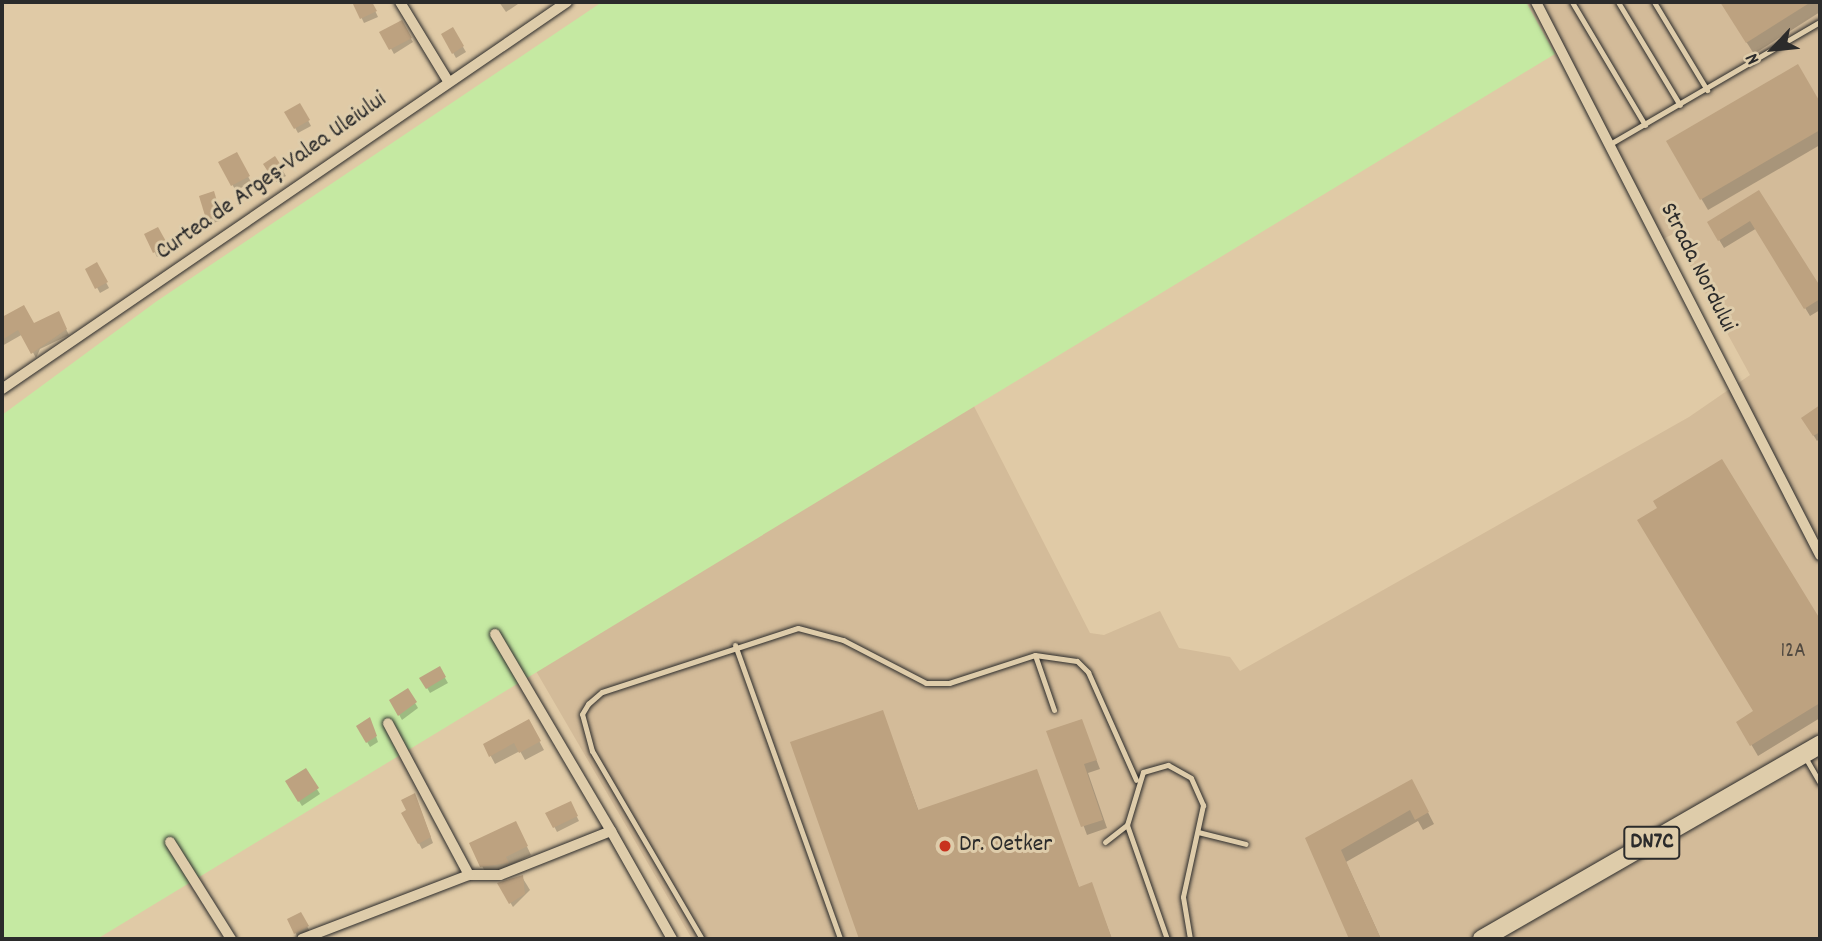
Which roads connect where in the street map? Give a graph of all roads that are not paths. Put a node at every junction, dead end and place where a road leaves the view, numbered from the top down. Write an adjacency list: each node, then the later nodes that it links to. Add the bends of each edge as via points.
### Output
1 (400, 2): 8 (street)
2 (567, 2): 8 (street, Curtea de Argeș-Valea Uleiului)
3 (1536, 2): 12 (street, Strada Nordului)
4 (1572, 2): 11 (lane)
5 (1618, 2): 10 (lane)
6 (1654, 2): 9 (lane)
7 (1820, 22): 9 (lane)
8 (448, 81): 13 (street, Curtea de Argeș-Valea Uleiului)
9 (1707, 90): 10 (lane)
10 (1680, 105): 11 (lane)
11 (1645, 125): 12 (lane)
12 (1610, 144): 14 (street, Strada Nordului)
13 (2, 389)
14 (1820, 555)
15 (495, 634): 25 (street)
16 (735, 645): 17 (lane, via 773,631 821,632 936,684); 34 (lane, via 602,692 582,714 592,751); 35 (lane)
17 (1035, 654): 18 (lane); 22 (lane, via 1077,661 1088,673)
18 (1054, 710)
19 (388, 723): 30 (street)
20 (1820, 745): 21 (main road, DN7C)
21 (1804, 755): 23 (lane); 38 (main road, DN7C)
22 (1136, 780): 24 (lane); 26 (lane, via 1156,767 1180,768 1198,788)
23 (1820, 783)
24 (1127, 825): 28 (lane); 36 (lane)
25 (611, 831): 30 (street, via 500,875); 33 (street)
26 (1198, 832): 29 (lane); 37 (lane, via 1183,897)
27 (170, 842): 31 (street)
28 (1105, 842)
29 (1246, 844)
30 (470, 875): 32 (street)
31 (231, 939)
32 (302, 939)
33 (672, 939)
34 (702, 939)
35 (840, 939)
36 (1167, 939)
37 (1190, 939)
38 (1482, 939)

